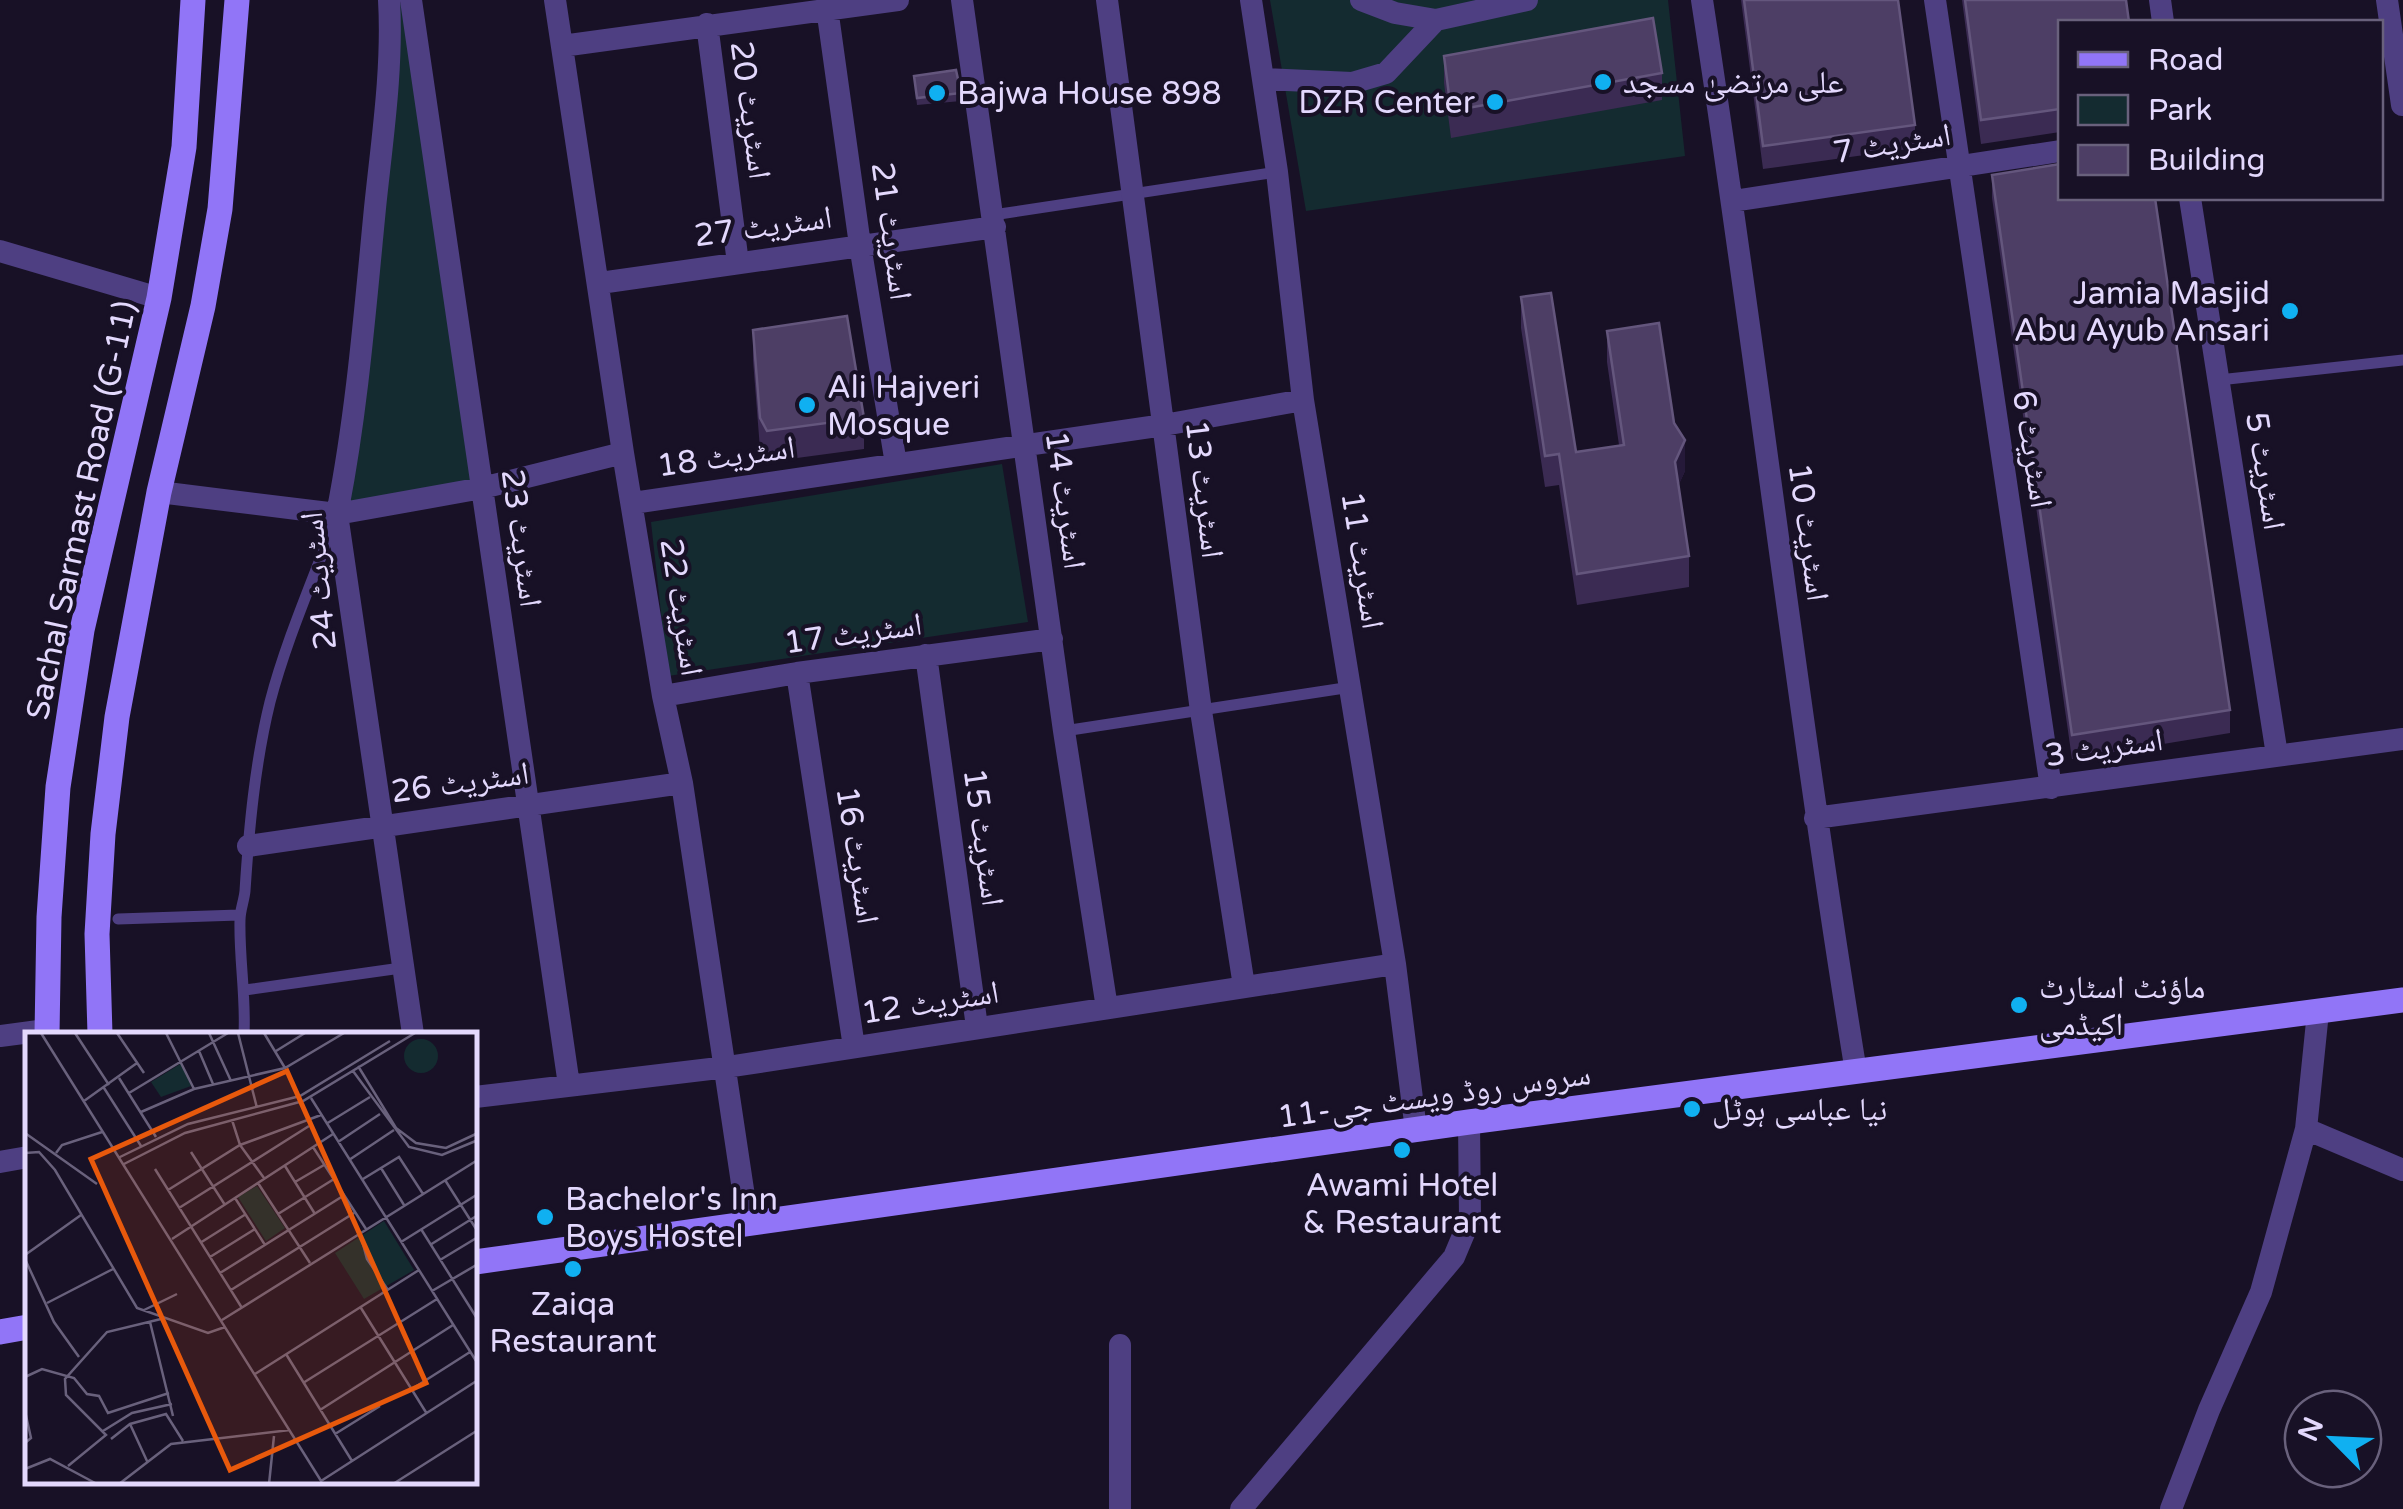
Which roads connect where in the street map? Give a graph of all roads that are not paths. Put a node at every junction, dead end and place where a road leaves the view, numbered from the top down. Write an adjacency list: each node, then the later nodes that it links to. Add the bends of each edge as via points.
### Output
1 (193, 0): 32 (main road, Sachal Sarmast Road (G-11), via 184,147)
2 (238, 0): 33 (main road, via 220,209)
3 (389, 0): 44 (street, اسٹریٹ 24, via 364,322)
4 (410, 0): 41 (street, اسٹریٹ 23)
5 (555, 0): 18 (street, اسٹریٹ 22)
6 (898, 0): 15 (street)
7 (962, 0): 27 (street, اسٹریٹ 14)
8 (1107, 0): 24 (street, اسٹریٹ 13)
9 (1251, 0): 19 (street, اسٹریٹ 11)
10 (1361, 0): 16 (street)
11 (1527, 0): 16 (street)
12 (1702, 0): 26 (street, اسٹریٹ 10)
13 (1935, 0): 22 (street, اسٹریٹ 6)
14 (2387, 0): 20 (street)
15 (827, 8): 17 (street); 28 (street, اسٹریٹ 21)
16 (1436, 20): 19 (street, via 1386,73 1352,83)
17 (707, 24): 18 (street); 30 (street, اسٹریٹ 20)
18 (562, 46): 31 (street, اسٹریٹ 22)
19 (1263, 80): 23 (street, اسٹریٹ 11)
20 (2402, 105)
21 (2058, 151): 22 (street, اسٹریٹ 7)
22 (1958, 166): 26 (street, اسٹریٹ 7); 55 (street, اسٹریٹ 6)
23 (1278, 172): 24 (lane); 36 (street, اسٹریٹ 11)
24 (1131, 196): 27 (lane); 37 (street, اسٹریٹ 13)
25 (2190, 200): 35 (street, اسٹریٹ 5)
26 (1733, 201): 57 (street, اسٹریٹ 10)
27 (994, 221): 28 (street, اسٹریٹ 27); 38 (street, اسٹریٹ 14)
28 (860, 245): 30 (street, اسٹریٹ 27); 40 (street, اسٹریٹ 21)
29 (0, 251): 32 (street)
30 (738, 263): 31 (street, اسٹریٹ 27)
31 (600, 283): 39 (street, اسٹریٹ 22)
32 (159, 298): 33 (main road); 70 (main road, Sachal Sarmast Road (G-11), via 82,630 58,787)
33 (203, 306): 42 (main road)
34 (2403, 360): 35 (lane)
35 (2219, 380): 53 (street, اسٹریٹ 5)
36 (1303, 400): 37 (street, اسٹریٹ 18); 48 (street, اسٹریٹ 11)
37 (1164, 425): 38 (street, اسٹریٹ 18); 50 (street, اسٹریٹ 13)
38 (1026, 444): 40 (street, اسٹریٹ 18); 45 (street, اسٹریٹ 14)
39 (623, 453): 41 (street); 43 (street, اسٹریٹ 22)
40 (896, 464): 43 (street, اسٹریٹ 18)
41 (482, 488): 44 (street); 56 (street, اسٹریٹ 23)
42 (159, 492): 44 (street); 71 (main road, via 116,717 98,934)
43 (633, 503): 49 (street, اسٹریٹ 22)
44 (337, 514): 58 (street, اسٹریٹ 24); 59 (lane, via 270,704)
45 (1052, 639): 46 (street, اسٹریٹ 17); 51 (street, اسٹریٹ 14)
46 (926, 655): 47 (street, اسٹریٹ 17); 69 (street, اسٹریٹ 15)
47 (797, 673): 49 (street, اسٹریٹ 17); 76 (street, اسٹریٹ 16)
48 (1351, 687): 50 (lane); 62 (street, اسٹریٹ 11)
49 (663, 696): 54 (street, اسٹریٹ 22)
50 (1201, 711): 51 (lane); 64 (street, اسٹریٹ 13)
51 (1064, 731): 67 (street, اسٹریٹ 14)
52 (2403, 738): 53 (street, اسٹریٹ 3)
53 (2277, 755): 55 (street, اسٹریٹ 3)
54 (682, 783): 56 (street, اسٹریٹ 26); 77 (street, اسٹریٹ 22)
55 (2051, 788): 57 (street, اسٹریٹ 3)
56 (528, 806): 58 (street, اسٹریٹ 26); 79 (street, اسٹریٹ 23)
57 (1815, 818): 78 (street, اسٹریٹ 10)
58 (384, 825): 59 (street, اسٹریٹ 26); 63 (street, اسٹریٹ 24)
59 (248, 846): 60 (lane)
60 (239, 915): 61 (lane); 65 (lane)
61 (118, 920)
62 (1395, 964): 64 (street, اسٹریٹ 12); 83 (street, اسٹریٹ 11)
63 (401, 968): 65 (lane); 73 (street, اسٹریٹ 24)
64 (1244, 986): 67 (street, اسٹریٹ 12)
65 (245, 990): 72 (lane)
66 (2403, 1000): 68 (main road, سروس روڈ ویسٹ جی-11)
67 (1107, 1008): 69 (street, اسٹریٹ 12)
68 (2318, 1012): 78 (main road, سروس روڈ ویسٹ جی-11); 82 (street)
69 (977, 1027): 76 (street, اسٹریٹ 12)
70 (46, 1032)
71 (100, 1032)
72 (244, 1032)
73 (413, 1032)
74 (25, 1034): 75 (street)
75 (0, 1036)
76 (854, 1047): 77 (street, اسٹریٹ 12)
77 (726, 1066): 79 (street, اسٹریٹ 12); 87 (street, اسٹریٹ 22)
78 (1856, 1072): 81 (main road, سروس روڈ ویسٹ جی-11)
79 (570, 1085): 80 (street, اسٹریٹ 12)
80 (478, 1097)
81 (1469, 1122): 83 (main road, سروس روڈ ویسٹ جی-11); 93 (street, via 1470,1219 1454,1258)
82 (2306, 1129): 86 (street); 94 (street, via 2261,1292)
83 (1416, 1130): 87 (main road, سروس روڈ ویسٹ جی-11)
84 (25, 1158): 85 (street)
85 (0, 1162)
86 (2403, 1170)
87 (748, 1224): 88 (main road, سروس روڈ ویسٹ جی-11)
88 (478, 1262)
89 (25, 1328): 90 (main road)
90 (0, 1332)
91 (1120, 1345): 92 (street)
92 (1120, 1509)
93 (1241, 1509)
94 (2171, 1509)

